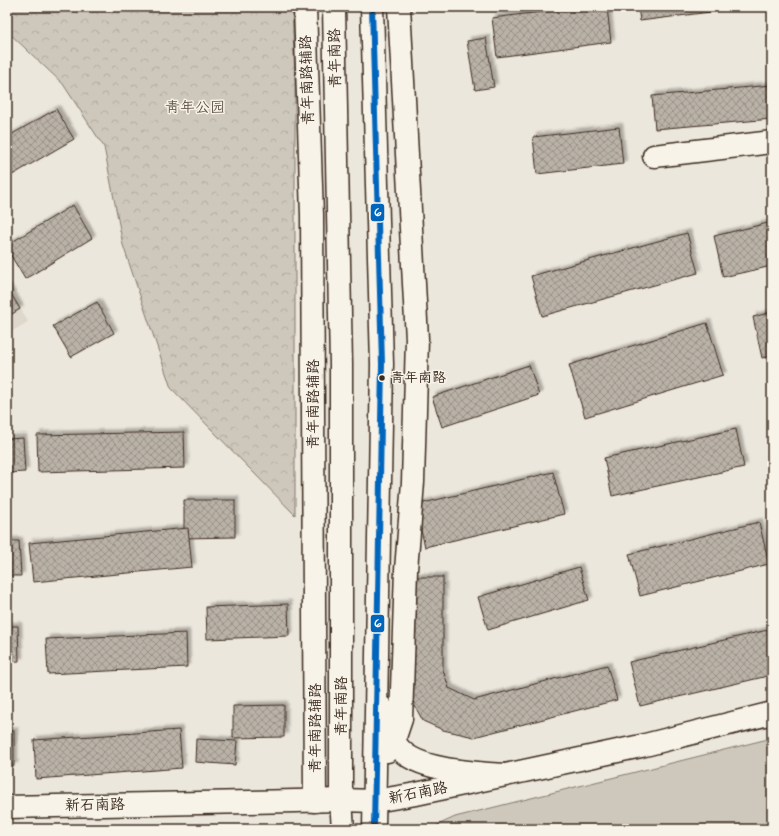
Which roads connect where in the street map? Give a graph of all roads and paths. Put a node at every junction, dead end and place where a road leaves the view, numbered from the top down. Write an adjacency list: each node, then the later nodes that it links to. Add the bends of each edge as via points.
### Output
1 (305, 7): 13 (main road, 青年南路辅路, via 312,215)
2 (334, 7): 12 (main road, 青年南路, via 341,365)
3 (372, 7): 7 (main road, via 382,364)
4 (400, 7): 9 (main road, via 417,339 413,482 406,570 401,718)
5 (772, 142): 6 (main road)
6 (654, 156)
7 (377, 692): 9 (main road); 10 (main road)
8 (772, 712): 11 (main road, 新石南路, via 641,746)
9 (394, 740): 10 (main road); 11 (main road, via 406,754 429,765 472,773)
10 (376, 769): 14 (main road)
11 (504, 775): 14 (main road, 新石南路)
12 (341, 800): 13 (main road, 新石南路); 14 (main road, 新石南路); 16 (main road, 青年南路)
13 (315, 801): 15 (main road, 新石南路)
14 (375, 802): 17 (main road)
15 (7, 807)
16 (343, 829)
17 (374, 829)

